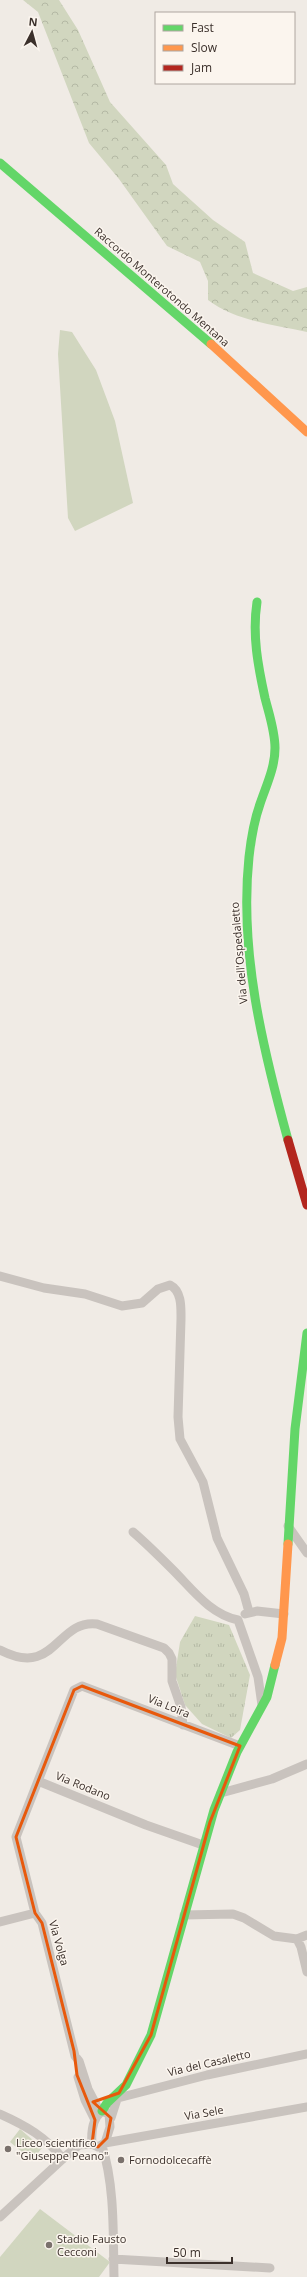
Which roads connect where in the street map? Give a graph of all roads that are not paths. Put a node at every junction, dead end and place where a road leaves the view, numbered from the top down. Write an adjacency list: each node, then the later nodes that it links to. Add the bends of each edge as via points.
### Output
1 (0, 163): 2 (street, Raccordo Monterotondo Mentana, via 236,366)
2 (307, 432)
3 (257, 602): 4 (street, Via dell'Ospedaletto, via 255,642 273,729 275,751 250,845 246,888 248,935 255,1004 270,1074)
4 (307, 1205)
5 (0, 1276): 10 (street, via 44,1288 85,1294 122,1306 144,1302 162,1287 170,1286 176,1290 181,1319 178,1417 180,1438 203,1482 217,1538)
6 (307, 1333): 7 (street, via 295,1429)
7 (288, 1526): 9 (street); 11 (street)
8 (133, 1532): 12 (street, via 209,1606 220,1614)
9 (307, 1553)
10 (250, 1612): 11 (street); 12 (street)
11 (284, 1614): 15 (street, via 278,1656)
12 (238, 1620): 15 (street, via 258,1677)
13 (0, 1650): 16 (street, via 10,1655 32,1659 54,1647 84,1623 97,1624 164,1648 172,1659 172,1681 181,1706)
14 (90, 1688): 16 (street, Via Loira); 19 (street, Via Rodano, via 82,1686 74,1690)
15 (262, 1707): 17 (street)
16 (183, 1725): 17 (street, Via Loira)
17 (240, 1746): 20 (street)
18 (307, 1764): 20 (street, via 276,1777)
19 (38, 1781): 21 (street, Via Rodano); 22 (street, Via Volga, via 16,1837)
20 (221, 1793): 21 (street)
21 (203, 1846): 23 (street)
22 (35, 1913): 24 (street); 29 (street, Via Volga, via 42,1922)
23 (184, 1915): 26 (street, via 233,1914 274,1936); 31 (street, via 155,2025)
24 (0, 1922)
25 (307, 1935): 26 (street)
26 (297, 1939): 27 (street)
27 (307, 1972)
28 (307, 2054): 31 (street, Via del Casaletto)
29 (75, 2056): 30 (street, Via Volga); 34 (street, via 85,2100)
30 (88, 2089): 31 (street, Via del Casaletto, via 95,2096 104,2099); 34 (street, Via Volga)
31 (119, 2096): 34 (street, via 107,2103); 35 (street)
32 (307, 2107): 37 (street, Via Sele)
33 (0, 2114): 38 (street, via 38,2134)
34 (99, 2114): 35 (street, via 109,2114); 36 (street, via 91,2131)
35 (111, 2118): 37 (street)
36 (92, 2144): 37 (street); 38 (street, via 79,2146)
37 (103, 2144): 40 (street, via 107,2160)
38 (63, 2159): 39 (street)
39 (0, 2217)
40 (113, 2259): 41 (street); 42 (street)
41 (270, 2268)
42 (114, 2277)

